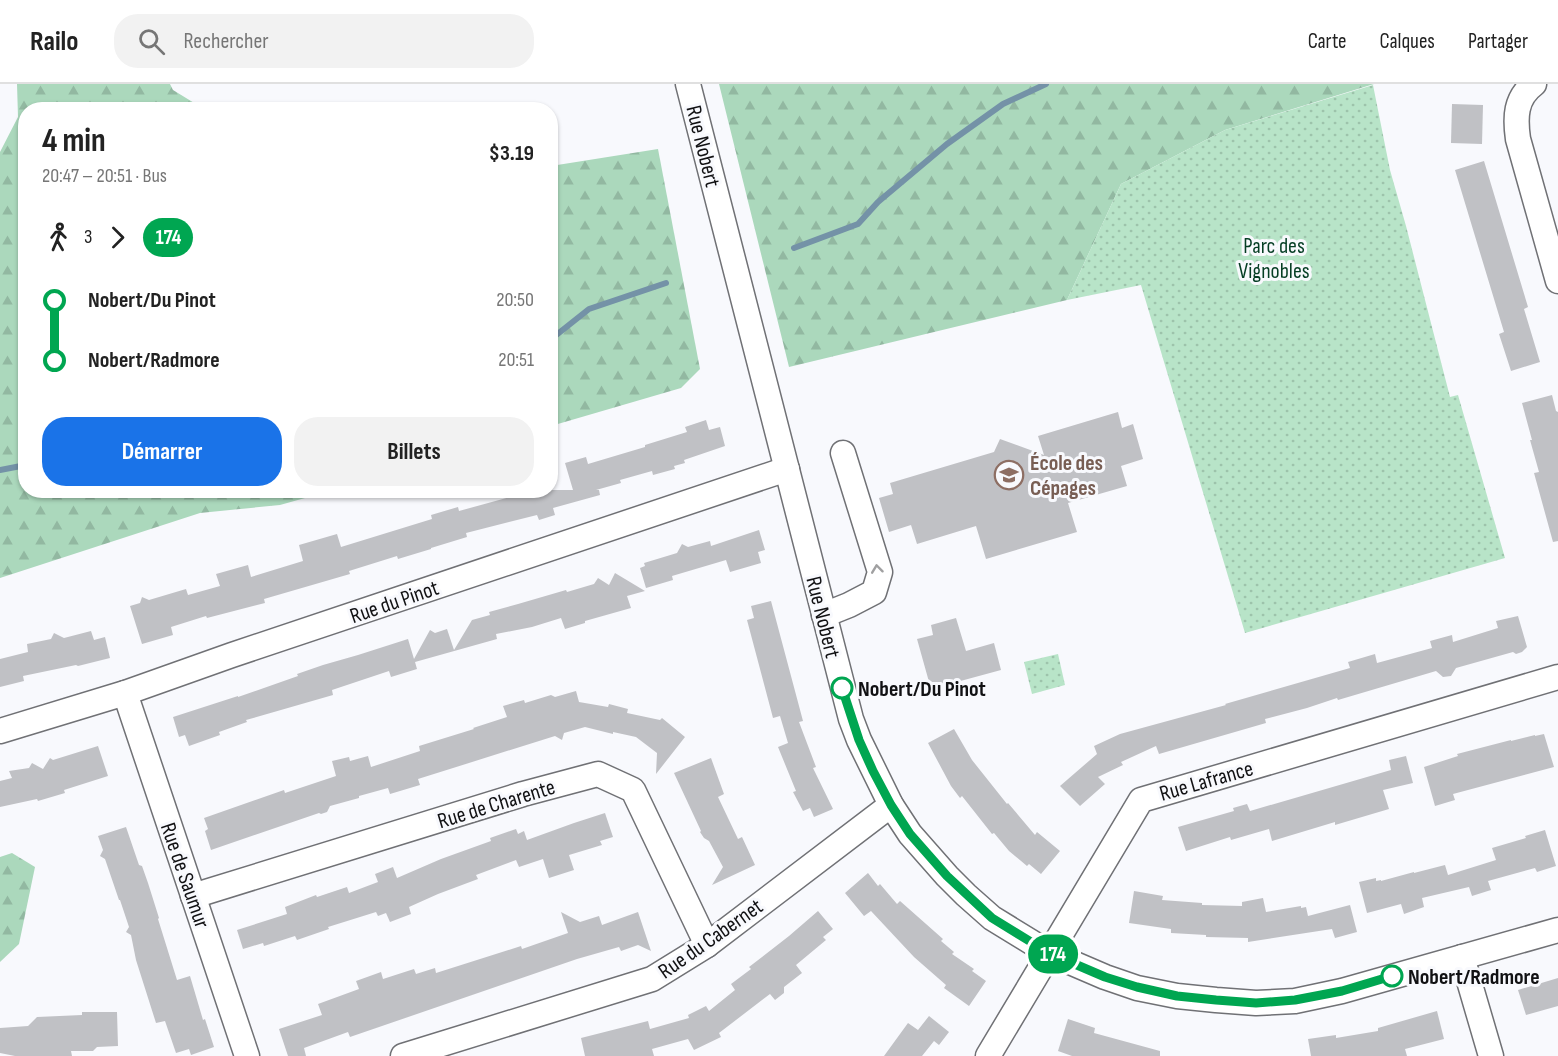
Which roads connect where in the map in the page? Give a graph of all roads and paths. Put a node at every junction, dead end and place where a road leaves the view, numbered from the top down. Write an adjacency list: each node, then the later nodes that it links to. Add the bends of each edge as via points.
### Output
1 (688, 84): 5 (street, Rue Nobert)
2 (1534, 84): 3 (street, via 1518,102 1515,122)
3 (1558, 281)
4 (843, 453): 6 (street, one-way to 4, via 874,592 880,572)
5 (787, 469): 6 (street, Rue Nobert); 8 (street, Rue du Pinot)
6 (824, 615): 10 (street, Rue Nobert, via 851,720)
7 (1558, 677): 14 (street, Rue Lafrance, via 1141,800)
8 (125, 693): 9 (street, Rue du Pinot); 11 (street, Rue de Saumur)
9 (0, 731)
10 (891, 805): 13 (street, Rue du Cabernet); 14 (street, Rue Nobert, via 910,834 966,895 992,918)
11 (193, 896): 13 (street, Rue de Charente, via 598,774 633,790); 16 (street, Rue de Saumur)
12 (1558, 930): 15 (street, Rue Nobert)
13 (707, 945): 17 (street, Rue du Cabernet, via 652,979)
14 (1049, 953): 15 (street, Rue Nobert, via 1137,987 1177,996 1256,1003 1342,991); 18 (street, Rue Lafrance)
15 (1462, 957): 19 (street)
16 (247, 1056)
17 (403, 1056)
18 (988, 1056)
19 (1491, 1056)

